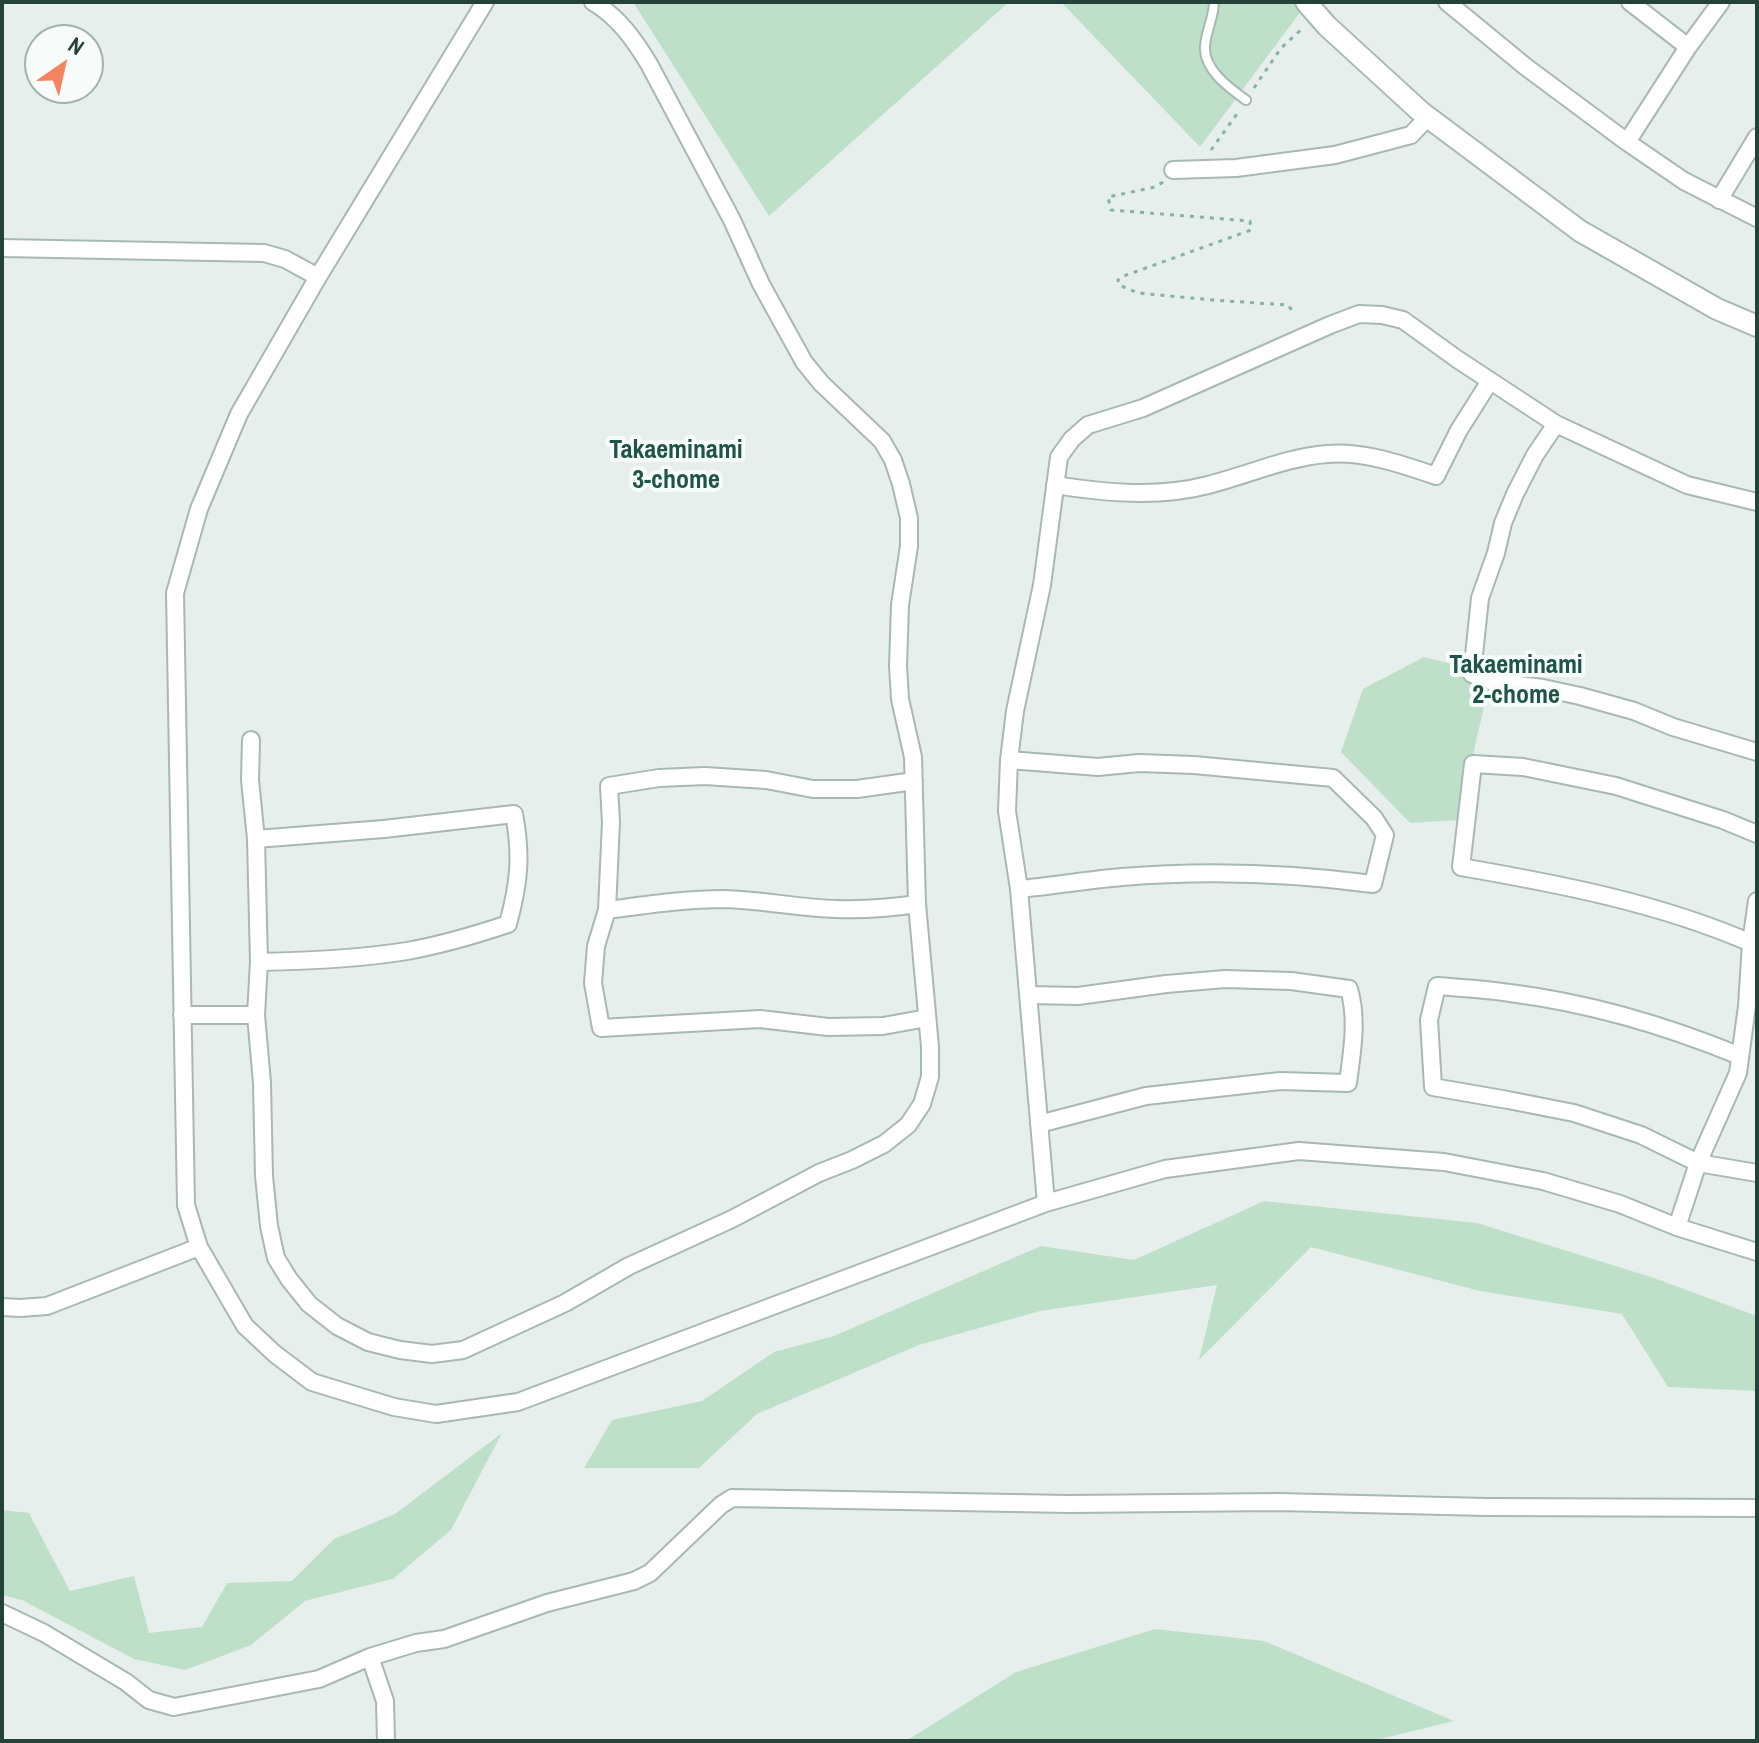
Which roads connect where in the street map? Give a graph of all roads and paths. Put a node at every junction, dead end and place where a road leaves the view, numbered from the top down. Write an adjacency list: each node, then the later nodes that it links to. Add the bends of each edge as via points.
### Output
1 (485, 2): 17 (street)
2 (593, 2): 27 (street, via 617,20 649,64 804,362 882,441 893,460 909,518 898,666)
3 (1214, 2): 9 (lane, via 1206,55 1219,77)
4 (1306, 2): 10 (street)
5 (1447, 2): 12 (street)
6 (1630, 2): 8 (street)
7 (1721, 2): 8 (street)
8 (1688, 47): 12 (street)
9 (1246, 100)
10 (1428, 117): 13 (street, via 1411,135 1335,155); 19 (street, via 1580,231)
11 (1757, 137): 14 (street)
12 (1627, 142): 14 (street)
13 (1173, 170): 18 (path, via 1155,187 1108,197 1111,210 1250,221 1251,230 1121,277 1119,285 1138,293 1288,305)
14 (1719, 200): 15 (street)
15 (1757, 218)
16 (2, 248): 17 (street, via 264,253)
17 (318, 277): 37 (street, via 239,414 199,509 175,593)
18 (1294, 313)
19 (1757, 326)
20 (1490, 381): 21 (street); 22 (street, via 1436,476 1358,455 1328,454 1175,490 1106,493); 22 (street, via 1403,320 1359,314 1143,408 1088,425 1059,457)
21 (1556, 424): 23 (street, via 1687,485); 25 (street, via 1503,523 1480,598 1472,674 1594,700)
22 (1055, 485): 26 (street)
23 (1757, 502)
24 (251, 740): 29 (street)
25 (1757, 752)
26 (1009, 760): 30 (street, via 1007,811); 30 (street, via 1098,767 1194,765 1333,778 1385,835 1373,884 1191,873)
27 (914, 781): 32 (street); 33 (street, via 813,789 705,776 609,786)
28 (1757, 834): 34 (street, via 1616,786 1523,767 1473,764 1461,867 1626,900)
29 (256, 839): 35 (street); 35 (street, via 514,814 520,855 508,924 406,951)
30 (1019, 889): 36 (street)
31 (1757, 901): 34 (street)
32 (917, 904): 33 (street, via 834,909 723,899); 39 (street)
33 (607, 910): 39 (street, via 596,946 593,983 601,1028 760,1019 828,1027 883,1026)
34 (1751, 943): 40 (street)
35 (259, 962): 38 (street)
36 (1028, 995): 41 (street); 41 (street, via 1078,996 1225,979 1291,981 1349,989 1354,1006 1348,1083 1280,1081 1146,1096)
37 (182, 1015): 38 (street); 46 (street, via 186,1205)
38 (256, 1015): 39 (street, via 264,1176 276,1258 309,1304 337,1326 368,1342 432,1354 463,1350 500,1334 884,1144 908,1125 922,1104 930,1077)
39 (927, 1018)
40 (1740, 1056): 42 (street, via 1738,1073); 42 (street, via 1650,1023 1595,1010 1511,993 1437,986 1429,1020 1433,1087 1574,1113 1641,1135)
41 (1039, 1124): 44 (street)
42 (1698, 1163): 43 (street); 45 (street)
43 (1757, 1173)
44 (1046, 1203): 45 (street, via 1165,1169 1299,1151 1444,1162 1543,1181); 46 (street, via 518,1402 436,1414 312,1382 245,1326)
45 (1677, 1227): 47 (street)
46 (199, 1247): 48 (street, via 47,1306)
47 (1757, 1252)
48 (2, 1307)
49 (1757, 1508): 51 (street, via 732,1498 650,1573 634,1581)
50 (2, 1613): 51 (street, via 44,1633 149,1700 174,1707 319,1679)
51 (370, 1657): 52 (street, via 385,1701)
52 (386, 1741)

